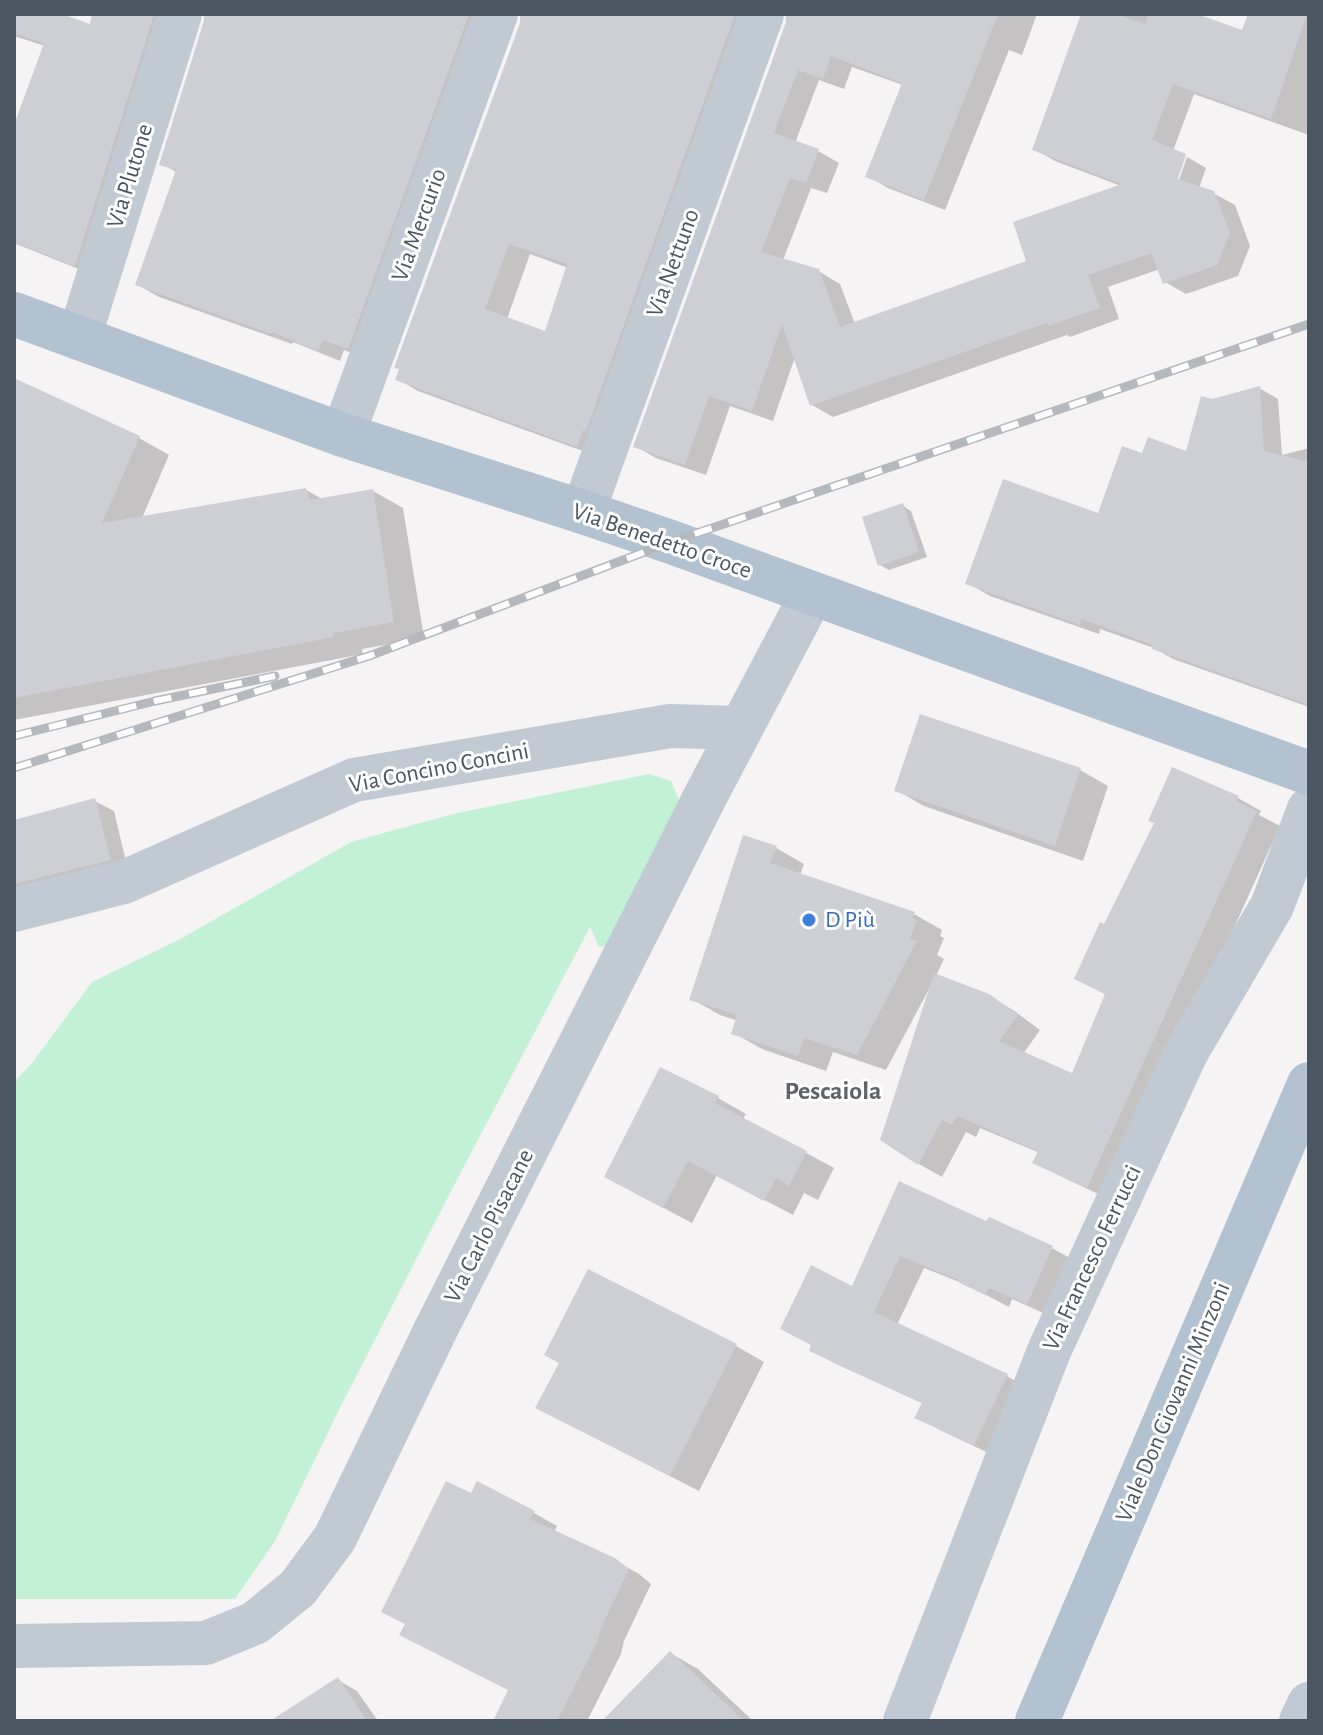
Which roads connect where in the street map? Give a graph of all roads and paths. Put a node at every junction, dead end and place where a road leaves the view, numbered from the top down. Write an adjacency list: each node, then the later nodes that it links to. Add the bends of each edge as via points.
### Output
1 (180, 14): 5 (street, Via Plutone)
2 (496, 14): 6 (street, Via Mercurio)
3 (762, 14): 7 (street, Via Nettuno)
4 (14, 314): 5 (main road, Via Benedetto Croce)
5 (79, 338): 6 (main road, Via Benedetto Croce)
6 (343, 435): 7 (main road, Via Benedetto Croce)
7 (583, 512): 8 (main road, Via Benedetto Croce)
8 (812, 594): 9 (street, Via Carlo Pisacane); 10 (main road, Via Benedetto Croce)
9 (741, 728): 12 (street, Via Concino Concini, via 670,726 354,780 124,882); 14 (street, Via Carlo Pisacane, via 335,1538 298,1588 255,1623 206,1643)
10 (1309, 773)
11 (1309, 809): 16 (street, Via Francesco Ferrucci, via 1272,906 1186,1053 1049,1351)
12 (14, 910)
13 (1308, 1086): 17 (main road, Viale Don Giovanni Minzoni)
14 (14, 1646)
15 (1309, 1704): 18 (street)
16 (905, 1721)
17 (1037, 1721)
18 (1301, 1721)

